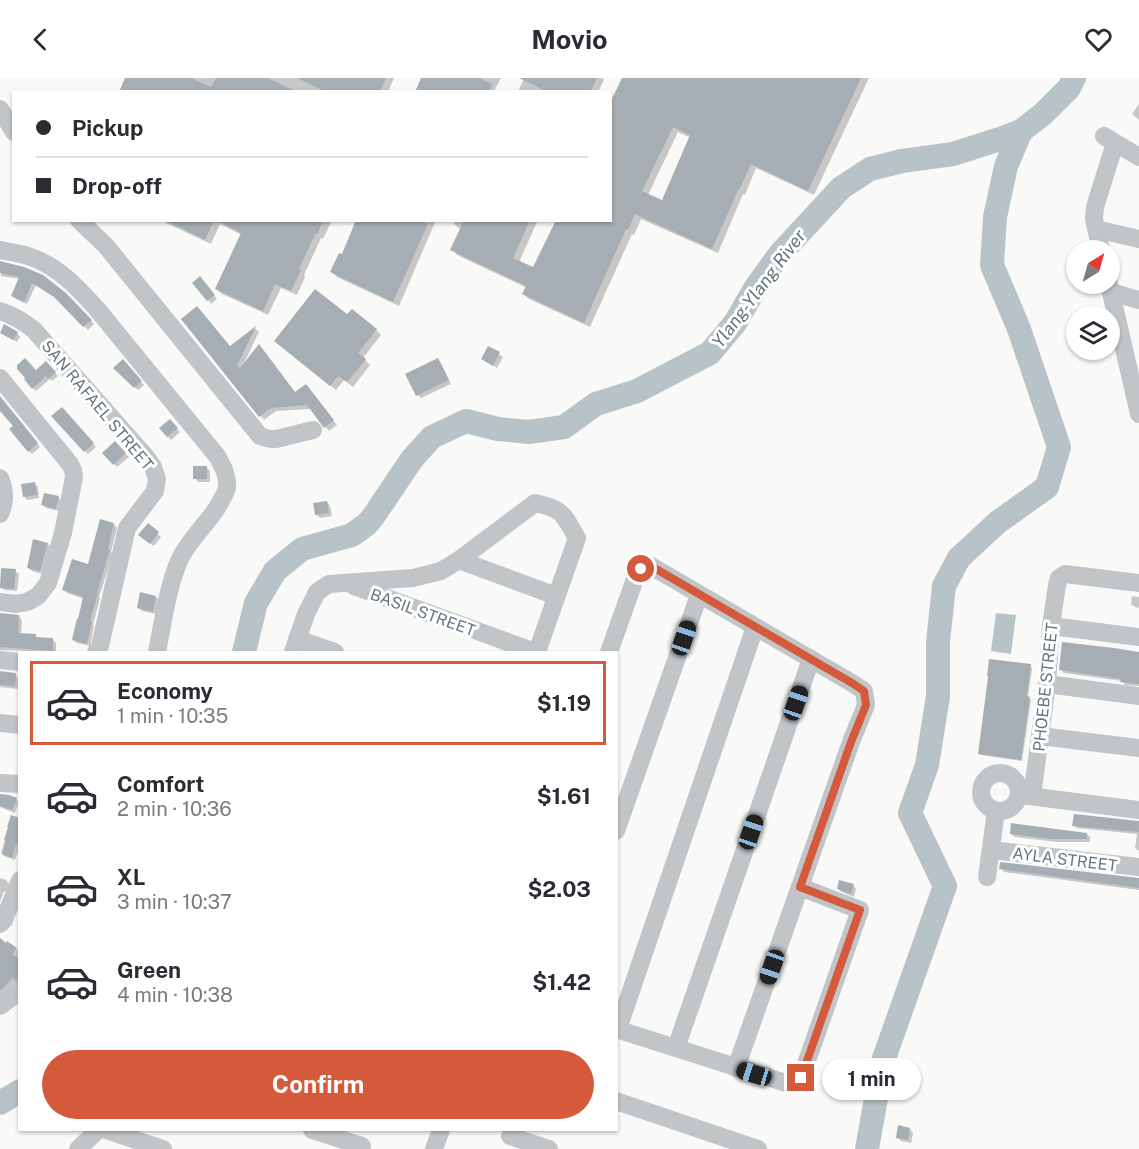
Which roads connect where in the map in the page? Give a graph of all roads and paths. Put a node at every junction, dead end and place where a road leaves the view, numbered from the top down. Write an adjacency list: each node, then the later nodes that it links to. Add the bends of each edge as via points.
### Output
1 (0, 109): 2 (street)
2 (12, 129)
3 (1139, 157): 5 (street, via 1110,140 1095,207)
4 (82, 222): 16 (street, via 106,246 260,436 276,439)
5 (1096, 229): 6 (street); 7 (street)
6 (1139, 239)
7 (1099, 240)
8 (0, 250): 30 (street, via 42,261 78,288 217,456 225,471 227,487 222,499 179,560)
9 (1120, 292): 11 (street)
10 (1112, 294): 13 (street)
11 (1139, 300)
12 (0, 311): 29 (street, SAN RAFAEL STREET, via 34,330 146,457 157,479 155,491 127,528)
13 (1132, 356): 15 (street)
14 (0, 378): 24 (street, via 70,464 74,477 48,583 27,602)
15 (1139, 414)
16 (313, 430)
17 (0, 478): 18 (street, via 5,496)
18 (0, 514)
19 (459, 560): 20 (street, via 441,571 413,579); 23 (street); 23 (street, via 535,503 549,506 563,514 576,537)
20 (346, 583): 28 (street, via 328,584 317,592); 32 (street, BASIL STREET)
21 (1139, 584): 25 (street, PHOEBE STREET, via 1065,574 1057,585)
22 (699, 595): 26 (street); 34 (street, via 645,566 635,579); 49 (street)
23 (556, 596): 33 (street)
24 (0, 602)
25 (1051, 626): 27 (street); 38 (street, PHOEBE STREET)
26 (755, 627): 35 (street); 58 (street)
27 (1139, 637)
28 (295, 646): 31 (street)
29 (97, 651)
30 (157, 651)
31 (328, 651)
32 (533, 651)
33 (536, 651)
34 (609, 651)
35 (811, 659): 54 (street, via 864,691 866,705); 60 (street)
36 (0, 660): 37 (street)
37 (18, 662)
38 (1047, 684): 39 (street); 42 (street, PHOEBE STREET)
39 (1139, 696)
40 (0, 723): 41 (street)
41 (18, 725)
42 (1040, 736): 43 (street); 46 (street, PHOEBE STREET)
43 (1139, 748)
44 (0, 783): 45 (street)
45 (18, 784)
46 (1026, 796): 47 (street); 48 (street, via 1009,810); 48 (street, via 1010,775 998,773 987,778 981,794 986,805)
47 (1139, 810)
48 (996, 811): 50 (street)
49 (618, 825)
50 (991, 850): 51 (street, AYLA STREET); 52 (street)
51 (1139, 867)
52 (987, 876)
53 (18, 885): 55 (street)
54 (800, 887): 61 (street); 61 (street, via 860,910 801,1078 789,1084)
55 (0, 924)
56 (18, 992): 57 (street)
57 (0, 1006)
58 (618, 1026)
59 (618, 1029): 60 (street)
60 (676, 1048): 61 (street)
61 (736, 1068)
62 (618, 1102): 73 (street)
63 (97, 1131): 69 (street)
64 (109, 1131): 70 (street)
65 (316, 1131): 68 (street)
66 (441, 1131): 71 (street)
67 (509, 1138): 72 (street)
68 (363, 1142)
69 (78, 1149)
70 (163, 1149)
71 (434, 1149)
72 (549, 1149)
73 (758, 1149)

